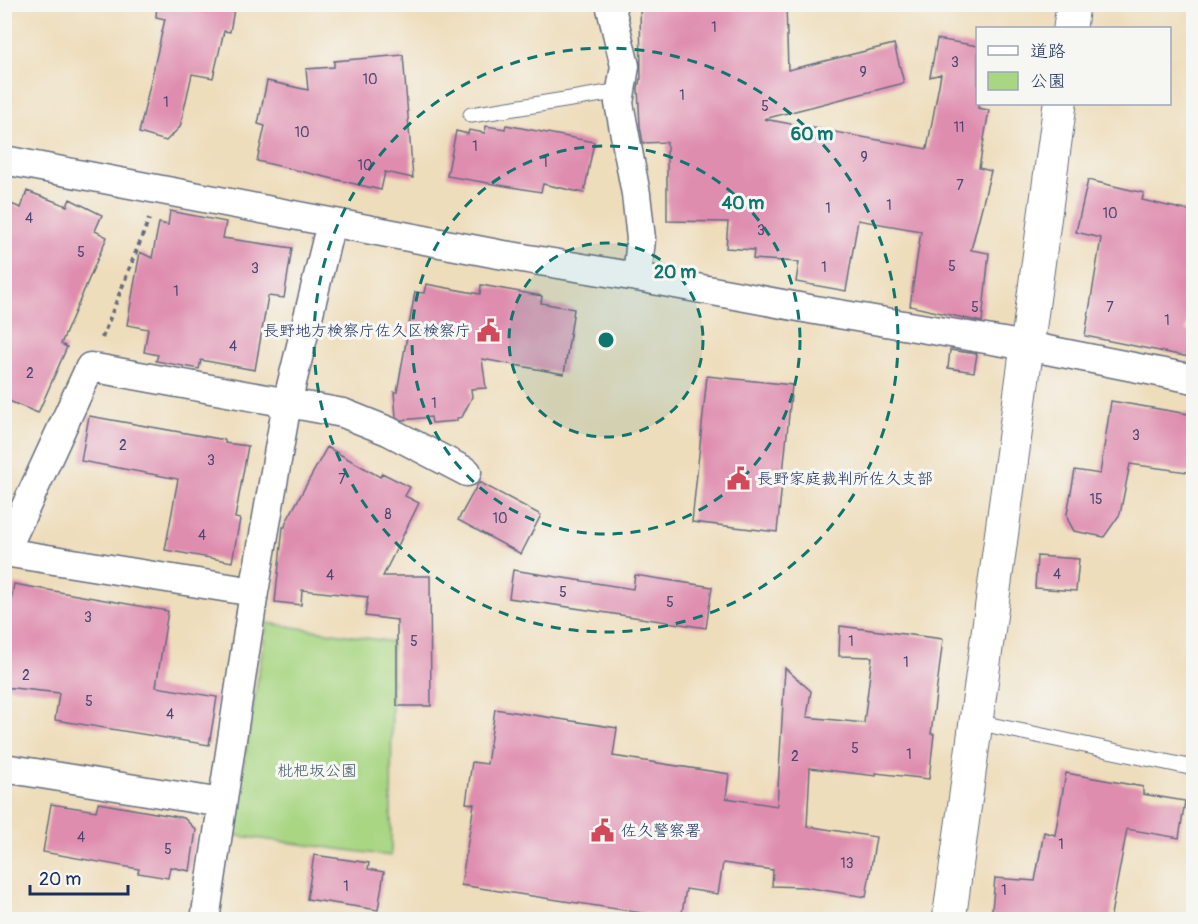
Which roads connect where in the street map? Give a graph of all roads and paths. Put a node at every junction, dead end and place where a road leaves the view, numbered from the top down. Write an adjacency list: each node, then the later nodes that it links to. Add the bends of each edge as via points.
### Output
1 (610, 4): 4 (street, via 625,66)
2 (1073, 4): 3 (street)
3 (1070, 27)
4 (621, 90): 6 (lane); 10 (street, via 619,103 641,239)
5 (1060, 105): 11 (street)
6 (471, 115)
7 (4, 160): 8 (street)
8 (160, 190): 9 (street); 12 (path)
9 (331, 223): 10 (street); 14 (street)
10 (637, 276): 11 (street)
11 (1027, 346): 13 (street); 18 (street)
12 (90, 367): 14 (street); 16 (street)
13 (1194, 379)
14 (287, 403): 15 (street, via 344,413); 17 (street)
15 (468, 472)
16 (5, 553): 17 (street)
17 (254, 592): 21 (street)
18 (976, 722): 20 (lane); 23 (street)
19 (4, 768): 21 (street)
20 (1194, 768)
21 (222, 803): 22 (street)
22 (205, 920)
23 (949, 920)

